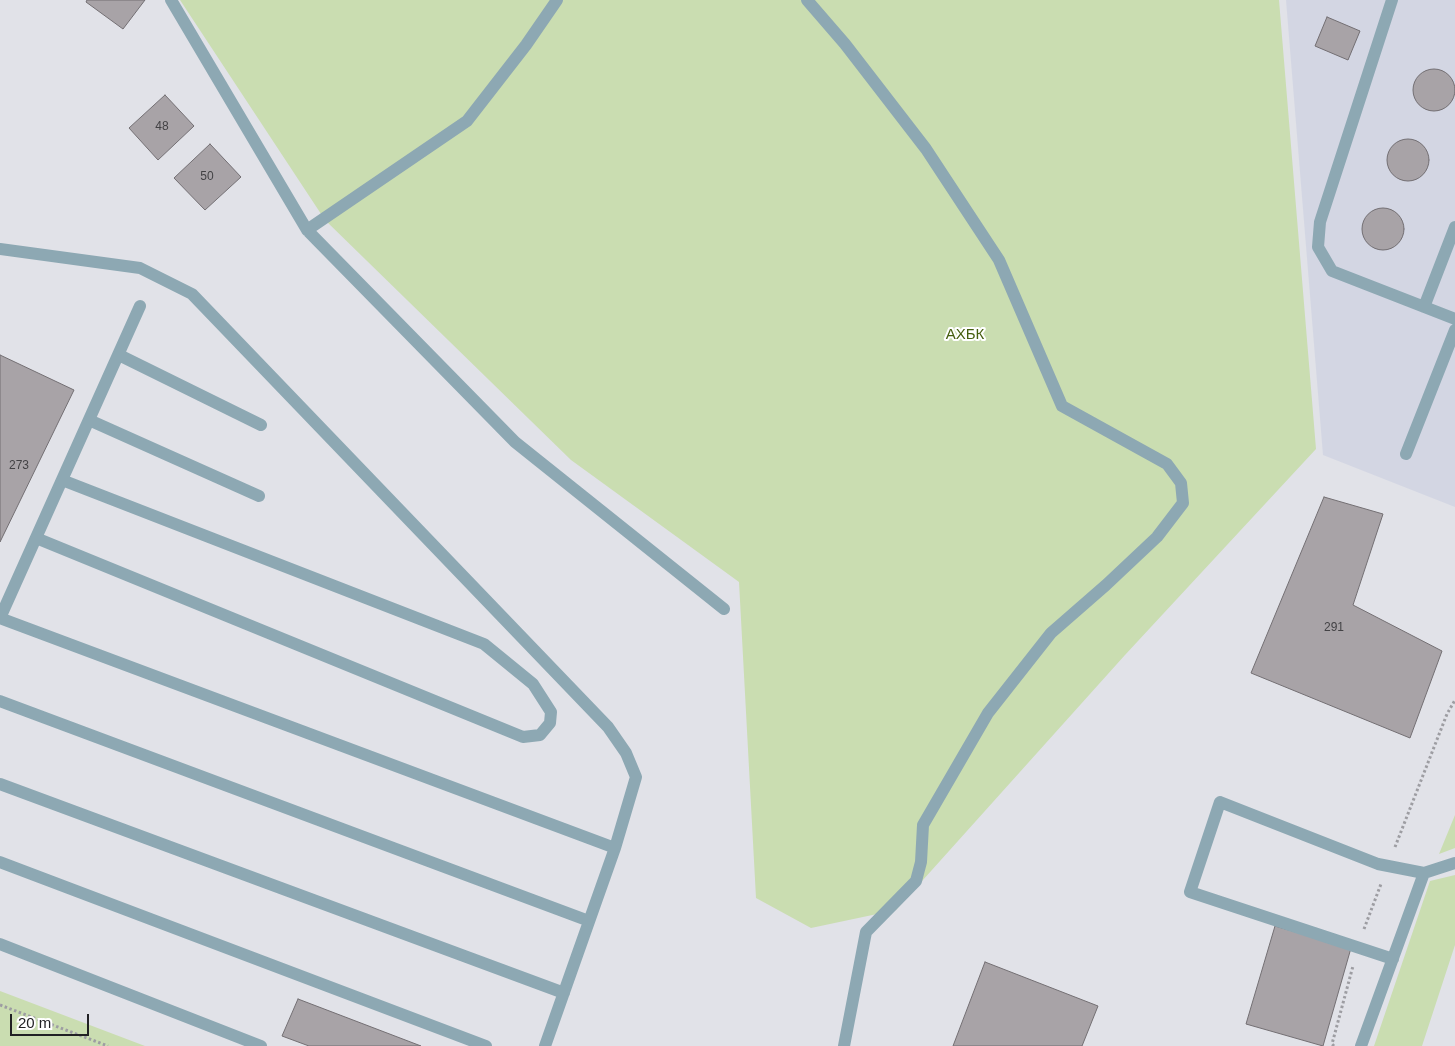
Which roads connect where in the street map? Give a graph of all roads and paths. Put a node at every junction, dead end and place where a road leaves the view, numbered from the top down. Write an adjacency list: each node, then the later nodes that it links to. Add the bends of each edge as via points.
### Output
1 (171, 0): 6 (lane)
2 (557, 0): 6 (lane, via 467,121)
3 (806, 0): 37 (lane, via 845,44 926,149 999,260 1062,406 1167,464 1181,483 1182,503 1157,537 1050,633 988,712 923,825 921,862 916,881 866,932)
4 (1392, 0): 9 (lane, via 1320,222 1318,247 1332,271)
5 (1455, 227): 9 (lane)
6 (307, 230): 19 (lane, via 514,442)
7 (0, 249): 23 (lane, via 140,268 192,294 608,727 626,753 636,776)
8 (140, 306): 12 (lane)
9 (1424, 307): 10 (lane)
10 (1455, 319)
11 (1455, 330): 15 (lane)
12 (119, 355): 13 (lane); 14 (lane)
13 (89, 420): 16 (lane); 17 (lane)
14 (261, 425)
15 (1406, 454)
16 (62, 480): 18 (lane); 18 (lane, via 484,644 533,684 551,712 550,723 540,735 523,737)
17 (259, 496)
18 (36, 538): 20 (lane)
19 (724, 609)
20 (0, 618): 23 (lane)
21 (0, 701): 27 (lane)
22 (0, 784): 30 (lane)
23 (615, 848): 27 (lane)
24 (0, 862): 35 (lane)
25 (1455, 863): 26 (lane)
26 (1424, 874): 29 (lane); 29 (lane, via 1378,864 1220,802 1190,892)
27 (589, 921): 30 (lane)
28 (0, 944): 34 (lane)
29 (1393, 959): 32 (lane)
30 (564, 993): 36 (lane)
31 (0, 1005): 33 (path)
32 (1363, 1045)
33 (108, 1046)
34 (261, 1046)
35 (486, 1046)
36 (545, 1046)
37 (844, 1046)

